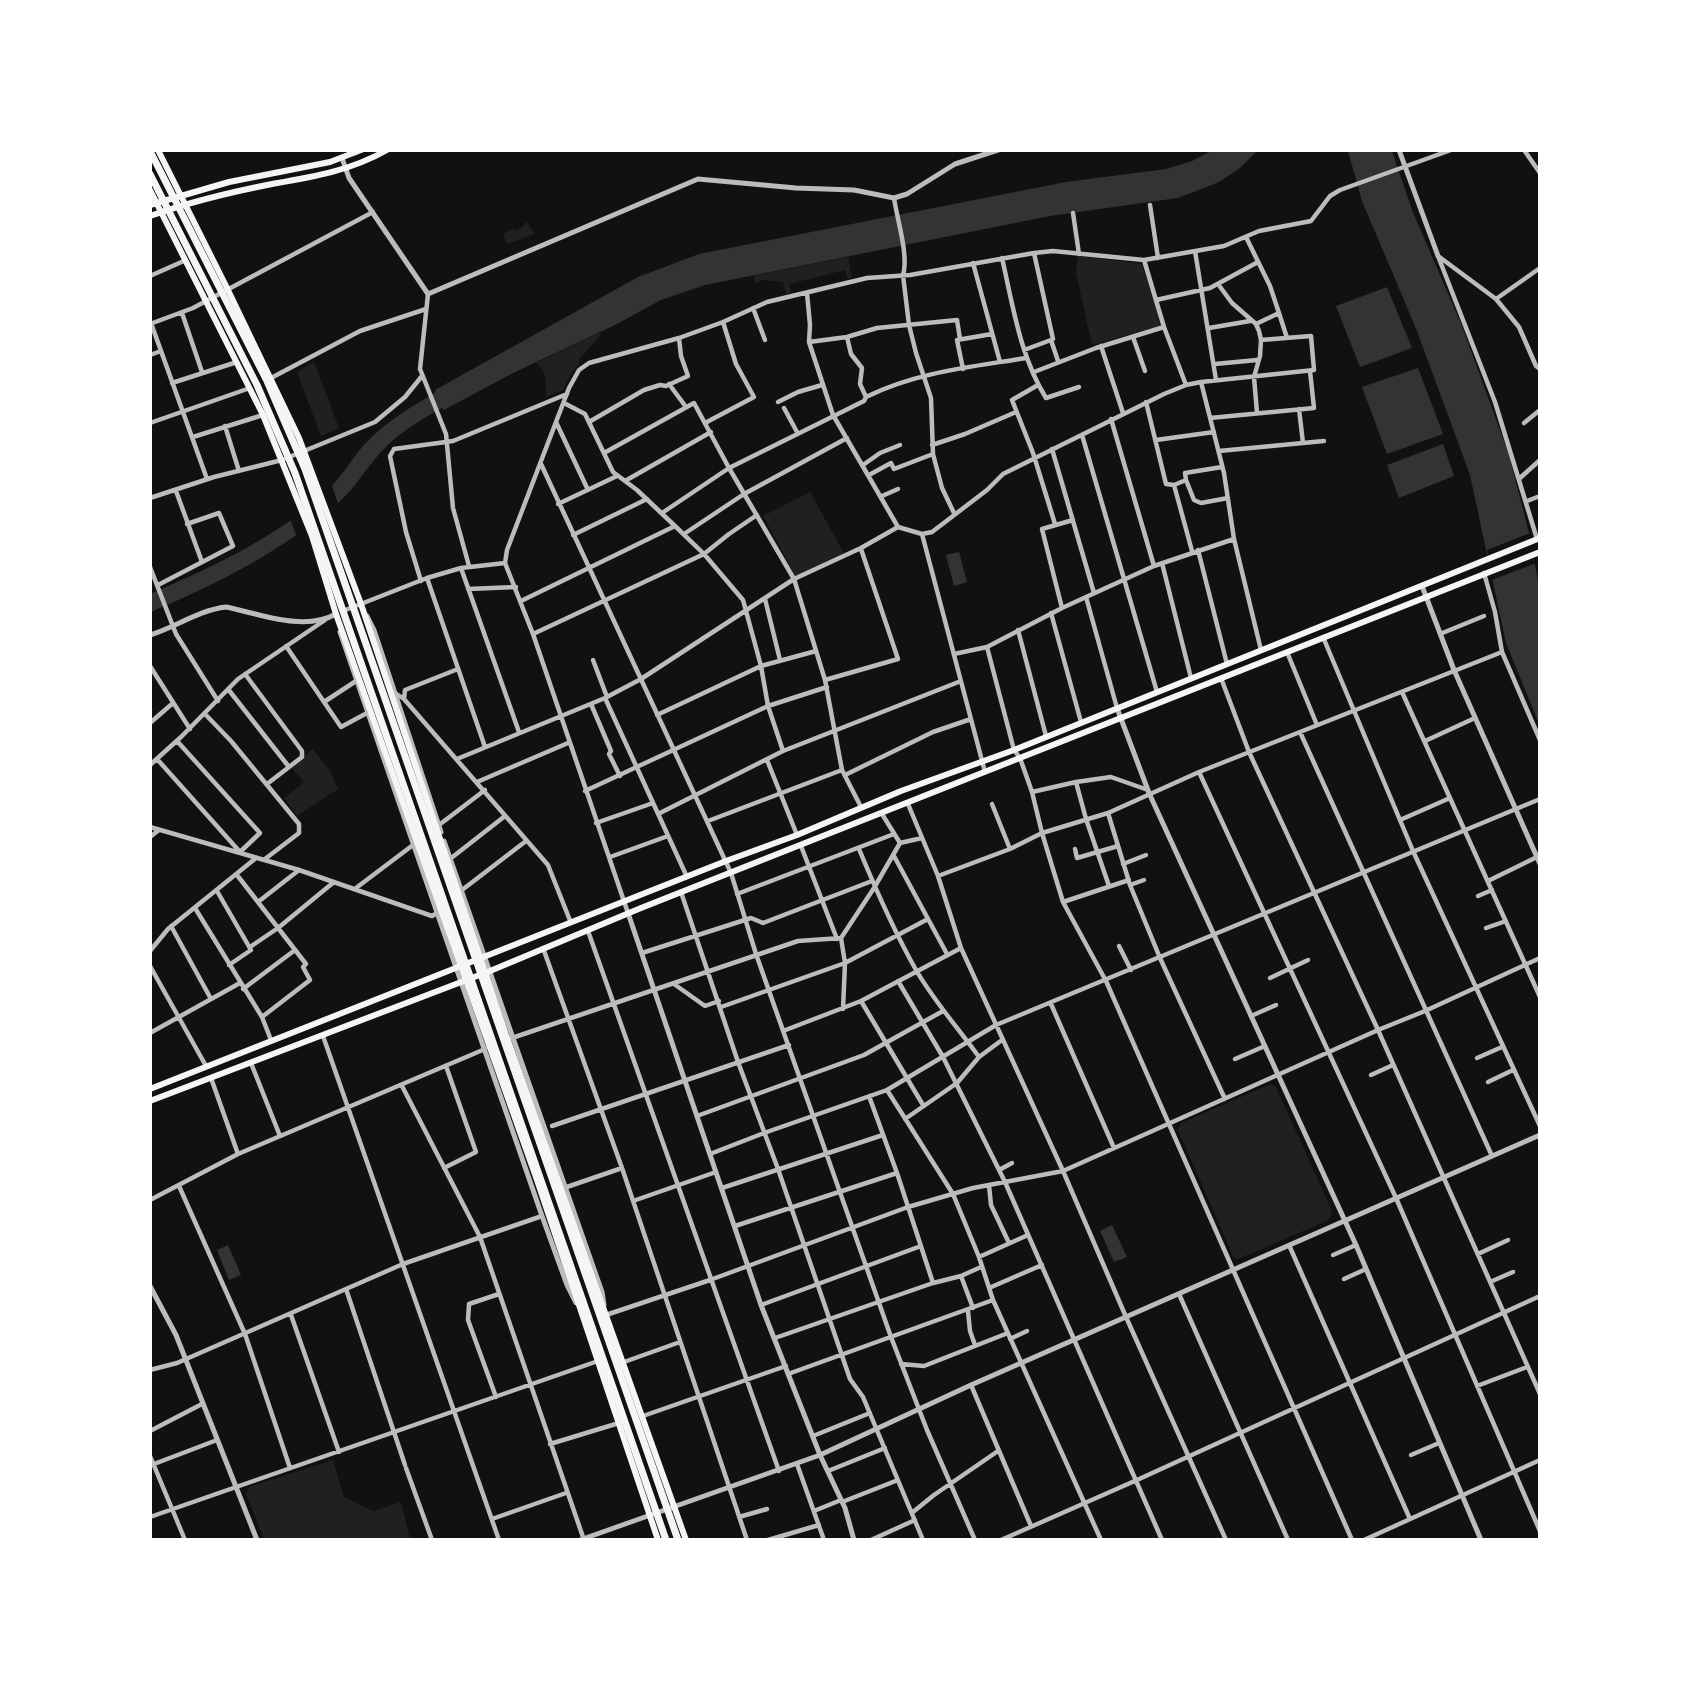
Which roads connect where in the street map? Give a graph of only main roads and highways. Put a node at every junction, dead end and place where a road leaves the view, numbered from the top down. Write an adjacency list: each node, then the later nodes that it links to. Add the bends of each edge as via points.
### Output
1 (158, 150): 7 (main road)
2 (362, 150): 7 (main road)
3 (387, 150): 9 (main road, via 346,168)
4 (150, 151): 18 (highway, via 267,381 304,469)
5 (150, 174): 17 (highway, via 257,385 295,473)
6 (150, 190): 8 (main road)
7 (180, 195): 8 (main road); 9 (main road)
8 (154, 204): 10 (main road)
9 (185, 205): 10 (main road); 19 (main road, via 271,378 316,484 506,1035)
10 (161, 212): 11 (main road); 16 (main road, via 264,415 312,536)
11 (150, 216)
12 (1536, 540): 14 (main road)
13 (1537, 553): 15 (main road, via 490,971)
14 (150, 1089)
15 (150, 1101)
16 (658, 1539)
17 (666, 1539)
18 (678, 1539)
19 (687, 1539)

